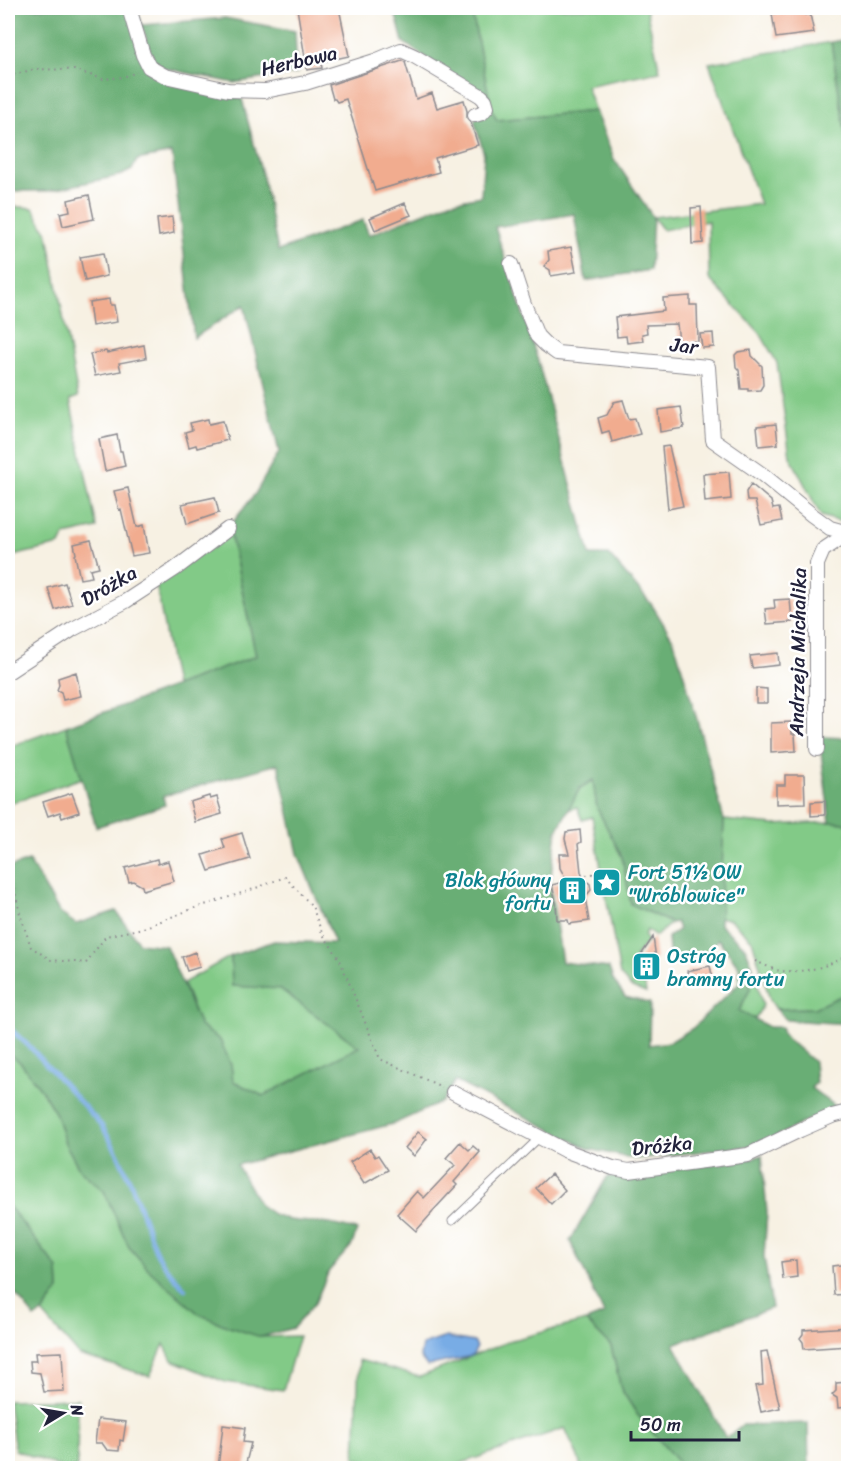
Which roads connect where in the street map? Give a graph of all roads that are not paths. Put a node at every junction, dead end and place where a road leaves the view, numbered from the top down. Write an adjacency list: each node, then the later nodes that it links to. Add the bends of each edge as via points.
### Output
1 (129, 8): 2 (street, Herbowa, via 149,67 165,76 228,90 265,91 304,83 401,50 481,96 487,107)
2 (475, 116)
3 (511, 264): 5 (street, Jar, via 537,336 546,345 557,353 708,368 713,440 830,528)
4 (228, 529): 7 (street, Dróżka, via 126,601 73,629)
5 (849, 533)
6 (849, 538): 8 (street, Andrzeja Michalika, via 841,538 823,550 817,564)
7 (8, 672)
8 (817, 748)
9 (453, 1092): 11 (street, Dróżka)
10 (849, 1112): 11 (street, Dróżka, via 748,1155 629,1171 564,1150)
11 (540, 1137): 12 (lane)
12 (452, 1221)

